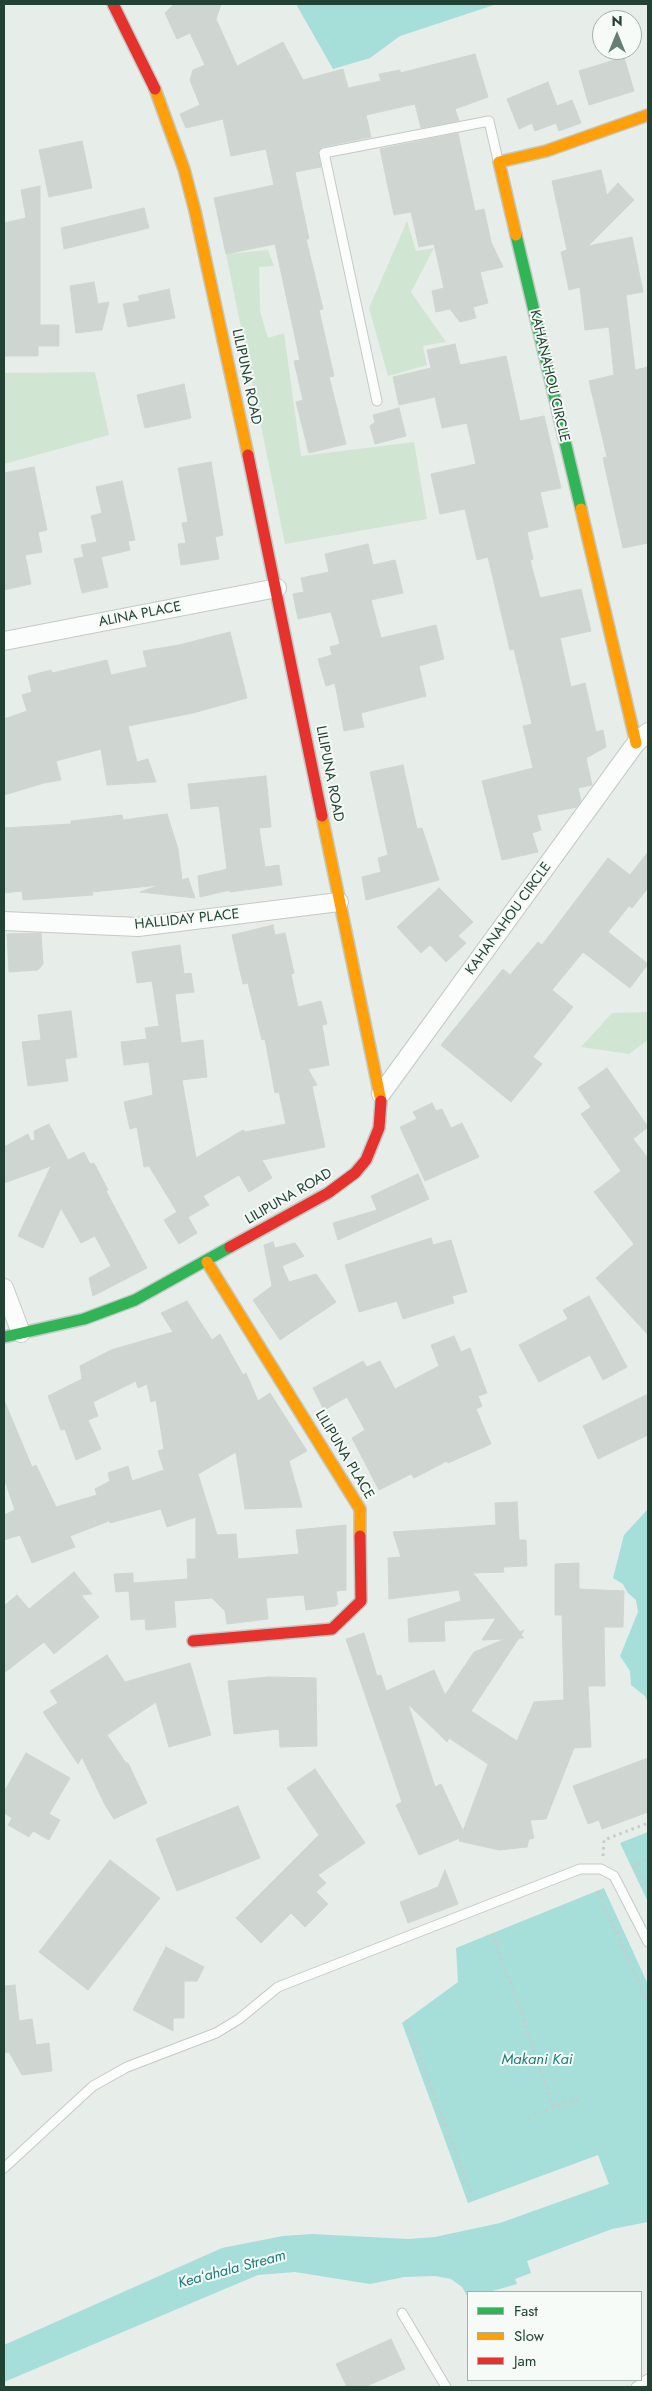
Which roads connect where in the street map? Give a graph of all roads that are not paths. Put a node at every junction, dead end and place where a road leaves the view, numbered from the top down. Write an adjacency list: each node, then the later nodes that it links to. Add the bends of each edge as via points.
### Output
1 (113, 4): 5 (street, LILIPUNA ROAD, via 158,95 184,169)
2 (648, 115): 3 (street, via 546,151)
3 (499, 162): 4 (lane, via 489,121 324,153); 7 (street, KAHANAHOU CIRCLE)
4 (377, 401)
5 (277, 588): 6 (street, ALINA PLACE); 8 (street, LILIPUNA ROAD)
6 (4, 641)
7 (642, 737): 10 (street, KAHANAHOU CIRCLE)
8 (339, 902): 9 (street, HALLIDAY PLACE, via 138,927); 10 (street, LILIPUNA ROAD)
9 (4, 921)
10 (382, 1094): 11 (street, LILIPUNA ROAD, via 380,1128 366,1160 355,1173 328,1193)
11 (207, 1262): 13 (street, LILIPUNA ROAD, via 106,1312); 14 (street, LILIPUNA PLACE, via 360,1509 361,1600 332,1629)
12 (4, 1288): 13 (street)
13 (12, 1335)
14 (193, 1641)
15 (648, 1942): 16 (lane, via 619,1882 602,1869 580,1869 287,1982 216,2033 127,2067 93,2086)
16 (4, 2168)
17 (402, 2313): 19 (lane)
18 (648, 2379): 20 (lane)
19 (446, 2387)
20 (636, 2387)

